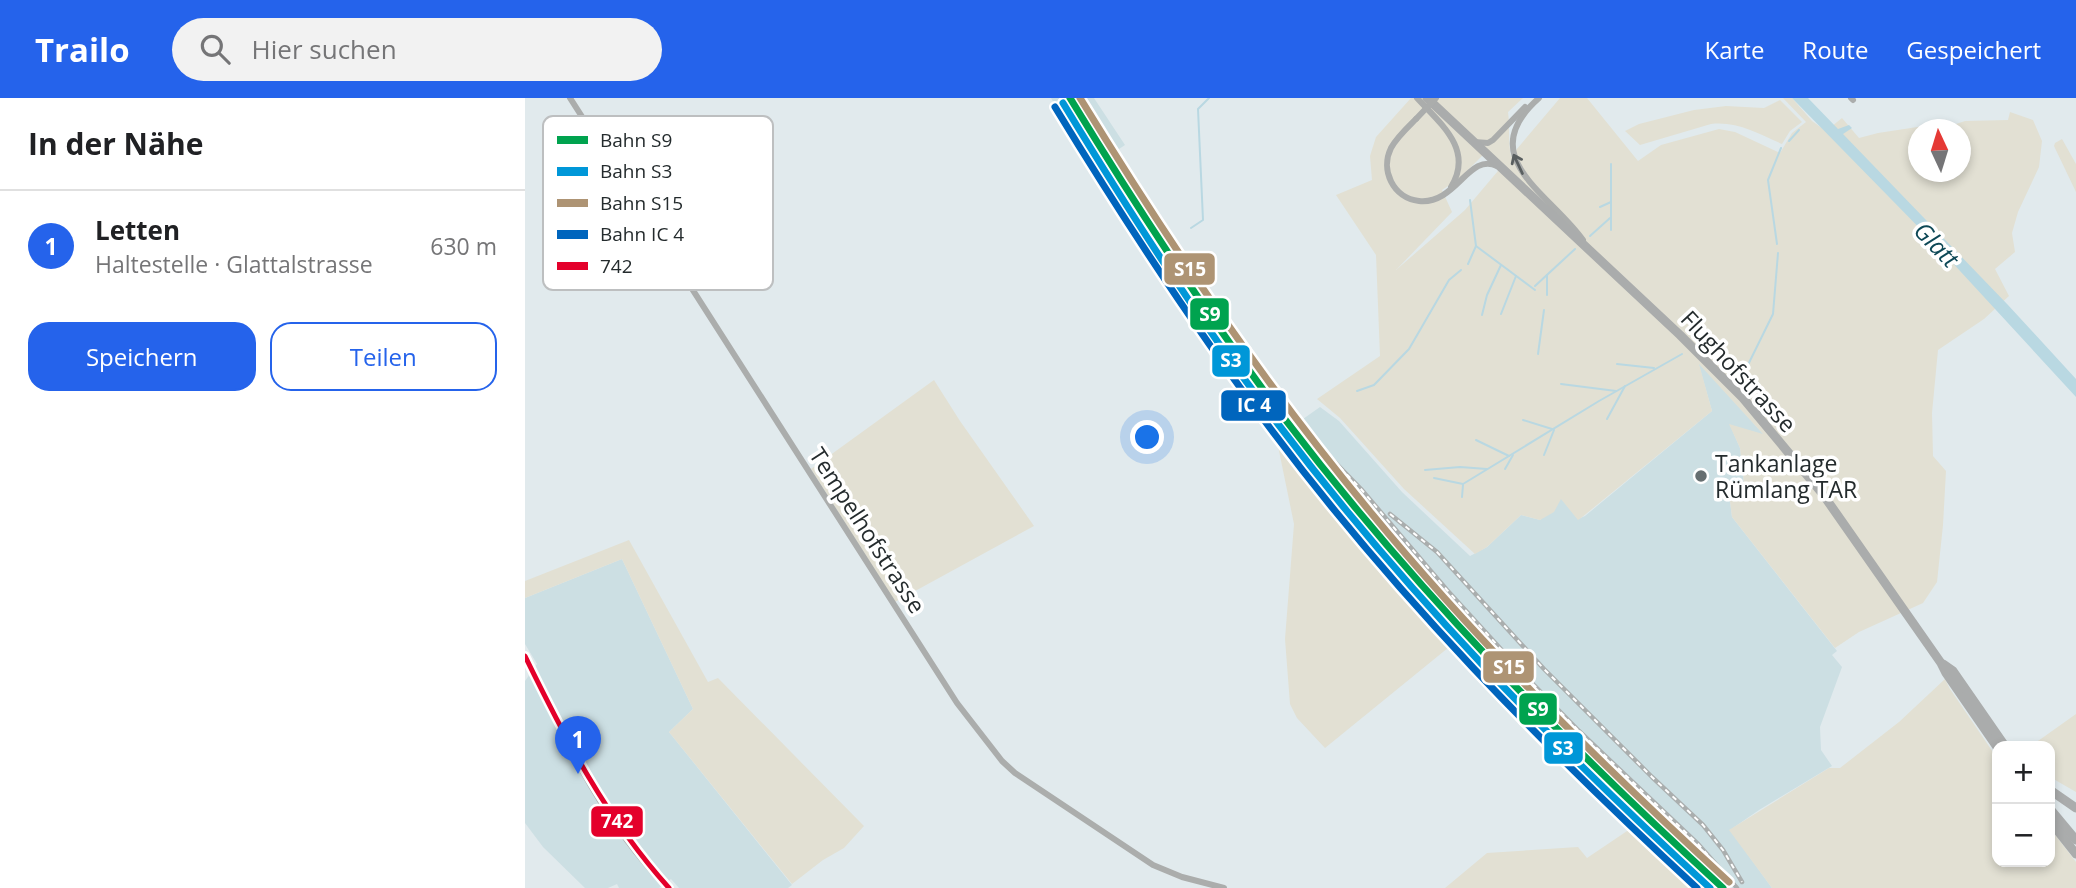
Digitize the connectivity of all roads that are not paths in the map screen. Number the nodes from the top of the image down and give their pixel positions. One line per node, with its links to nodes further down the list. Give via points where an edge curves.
1 (570, 98): 7 (street, Tempelhofstrasse)
2 (1417, 98): 10 (street, via 1449,132 1457,148 1458,171)
3 (1427, 98): 8 (main road, Flughofstrasse)
4 (1436, 98): 10 (street, bridge, via 1392,147 1387,164 1390,180 1399,192 1417,201 1433,200)
5 (1534, 98): 8 (street, via 1493,140)
6 (1539, 98): 11 (street, one-way to 6, via 1526,179 1514,157 1517,126)
7 (582, 116)
8 (1473, 142): 9 (main road, Flughofstrasse)
9 (1503, 169): 10 (street, via 1482,163); 11 (main road, Flughofstrasse)
10 (1447, 192)
11 (1593, 253): 14 (main road, Flughofstrasse, via 1756,413 1822,493)
12 (693, 290): 22 (street, Tempelhofstrasse, via 957,703 1002,761 1153,865)
13 (525, 656): 21 (street, via 531,675 607,810)
14 (2001, 741)
15 (2055, 793): 16 (main road)
16 (2076, 808)
17 (2055, 815): 19 (main road)
18 (2055, 827): 20 (main road)
19 (2076, 840)
20 (2076, 853)
21 (669, 888)
22 (1224, 888)

